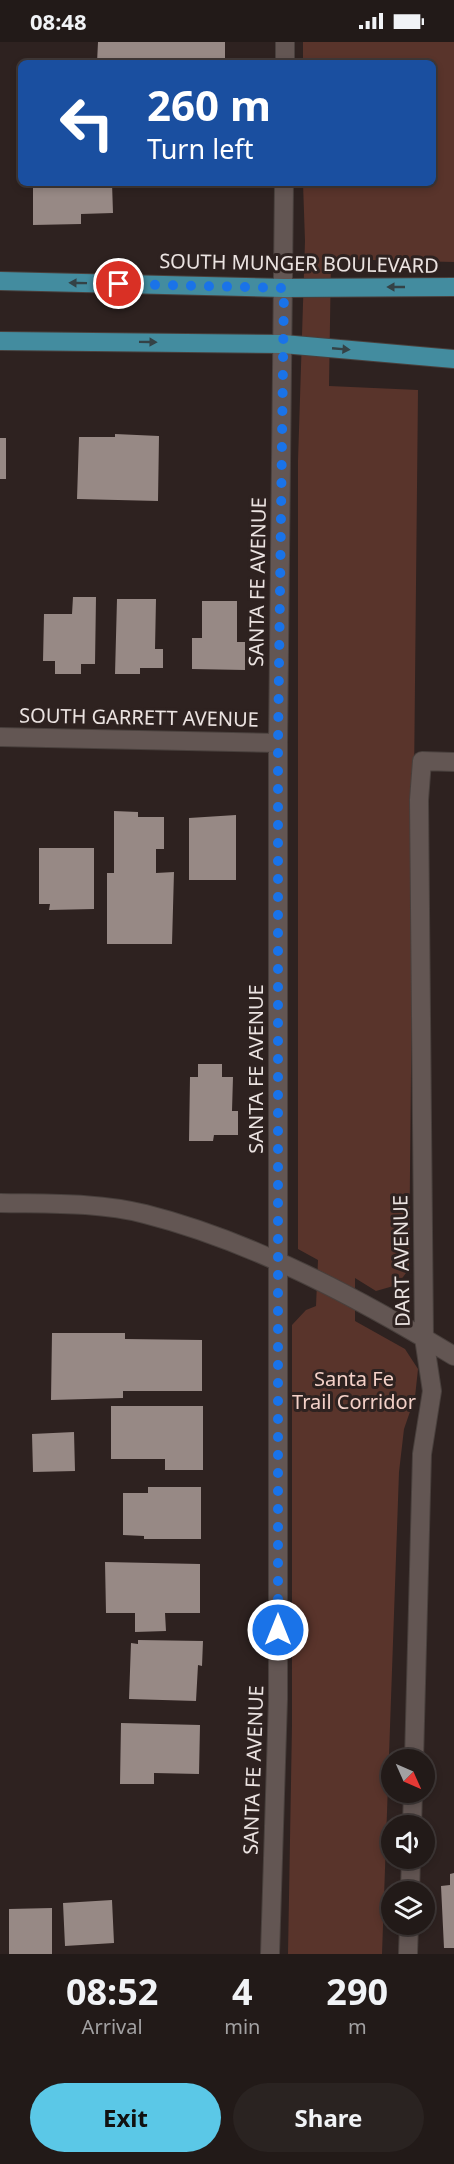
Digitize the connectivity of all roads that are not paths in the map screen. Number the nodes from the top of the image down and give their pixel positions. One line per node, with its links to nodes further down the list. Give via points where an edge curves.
1 (285, 42): 2 (street)
2 (285, 60)
3 (284, 186): 6 (street, SANTA FE AVENUE)
4 (0, 281): 6 (main road, SOUTH MUNGER BOULEVARD, one-way to 4)
5 (454, 287): 6 (main road, SOUTH MUNGER BOULEVARD, one-way to 6)
6 (284, 288): 8 (street, SANTA FE AVENUE)
7 (0, 341): 8 (main road, one-way to 8)
8 (283, 344): 9 (main road, one-way to 9); 11 (street, SANTA FE AVENUE)
9 (454, 359)
10 (0, 737): 11 (street, SOUTH GARRETT AVENUE)
11 (278, 743): 14 (street, SANTA FE AVENUE)
12 (454, 762): 15 (street, DART AVENUE, via 422,761 419,800)
13 (0, 1203): 14 (street, via 80,1204 144,1214 215,1235)
14 (278, 1262): 15 (street); 19 (street, SANTA FE AVENUE, via 278,1699)
15 (424, 1338): 16 (street); 17 (street, DART AVENUE, via 432,1391 422,1454)
16 (454, 1356)
17 (414, 1749)
18 (409, 1935): 20 (street)
19 (270, 1954)
20 (408, 1954)

